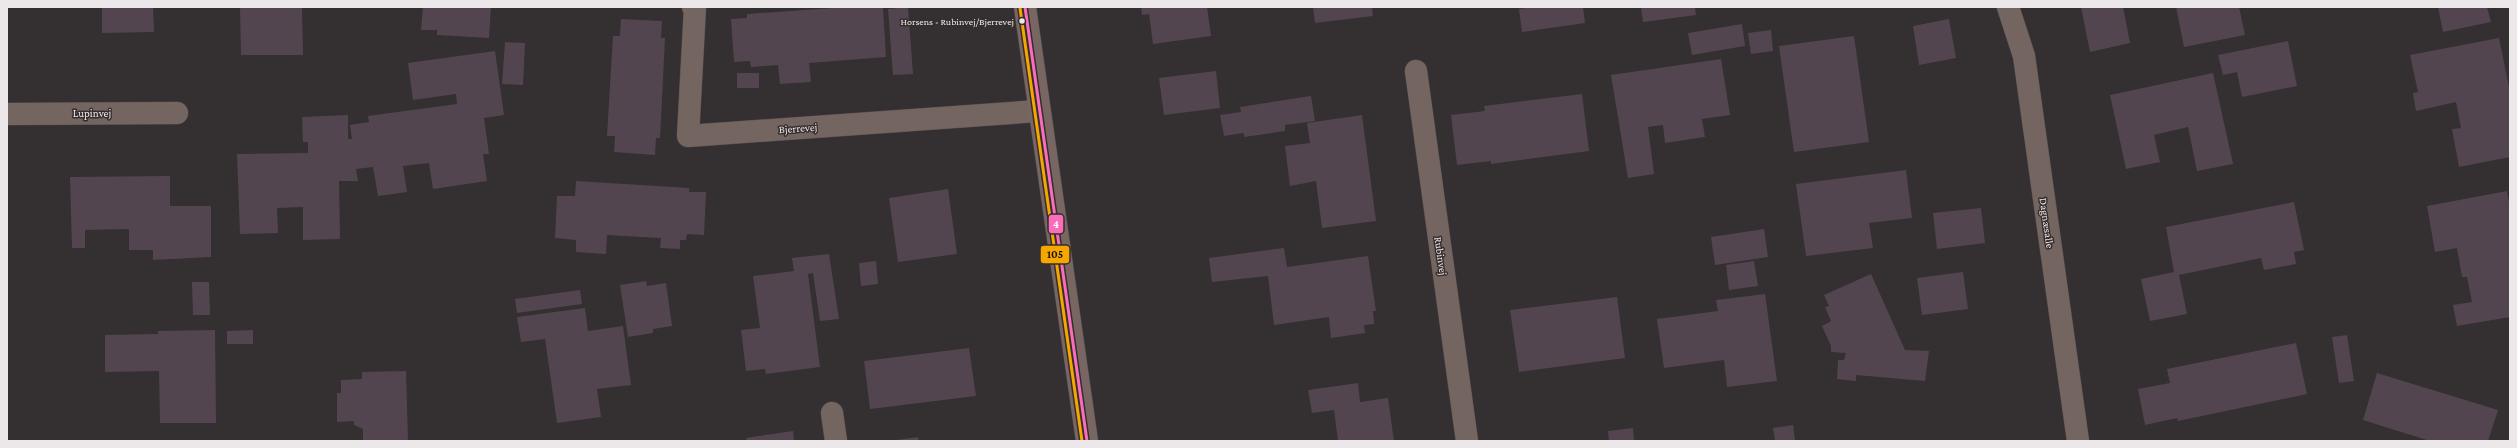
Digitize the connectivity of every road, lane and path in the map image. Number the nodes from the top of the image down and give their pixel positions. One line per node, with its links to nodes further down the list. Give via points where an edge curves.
1 (693, 7): 5 (street, Bjerrevej, via 688,136)
2 (1025, 7): 5 (street)
3 (2008, 7): 12 (street, Dagnæsalle, via 2024,56)
4 (1416, 71): 11 (street, Rubinvej)
5 (1038, 111): 10 (street)
6 (177, 113): 7 (street, Lupinvej)
7 (7, 114)
8 (832, 413): 9 (street)
9 (836, 441)
10 (1087, 441)
11 (1467, 441)
12 (2078, 441)

